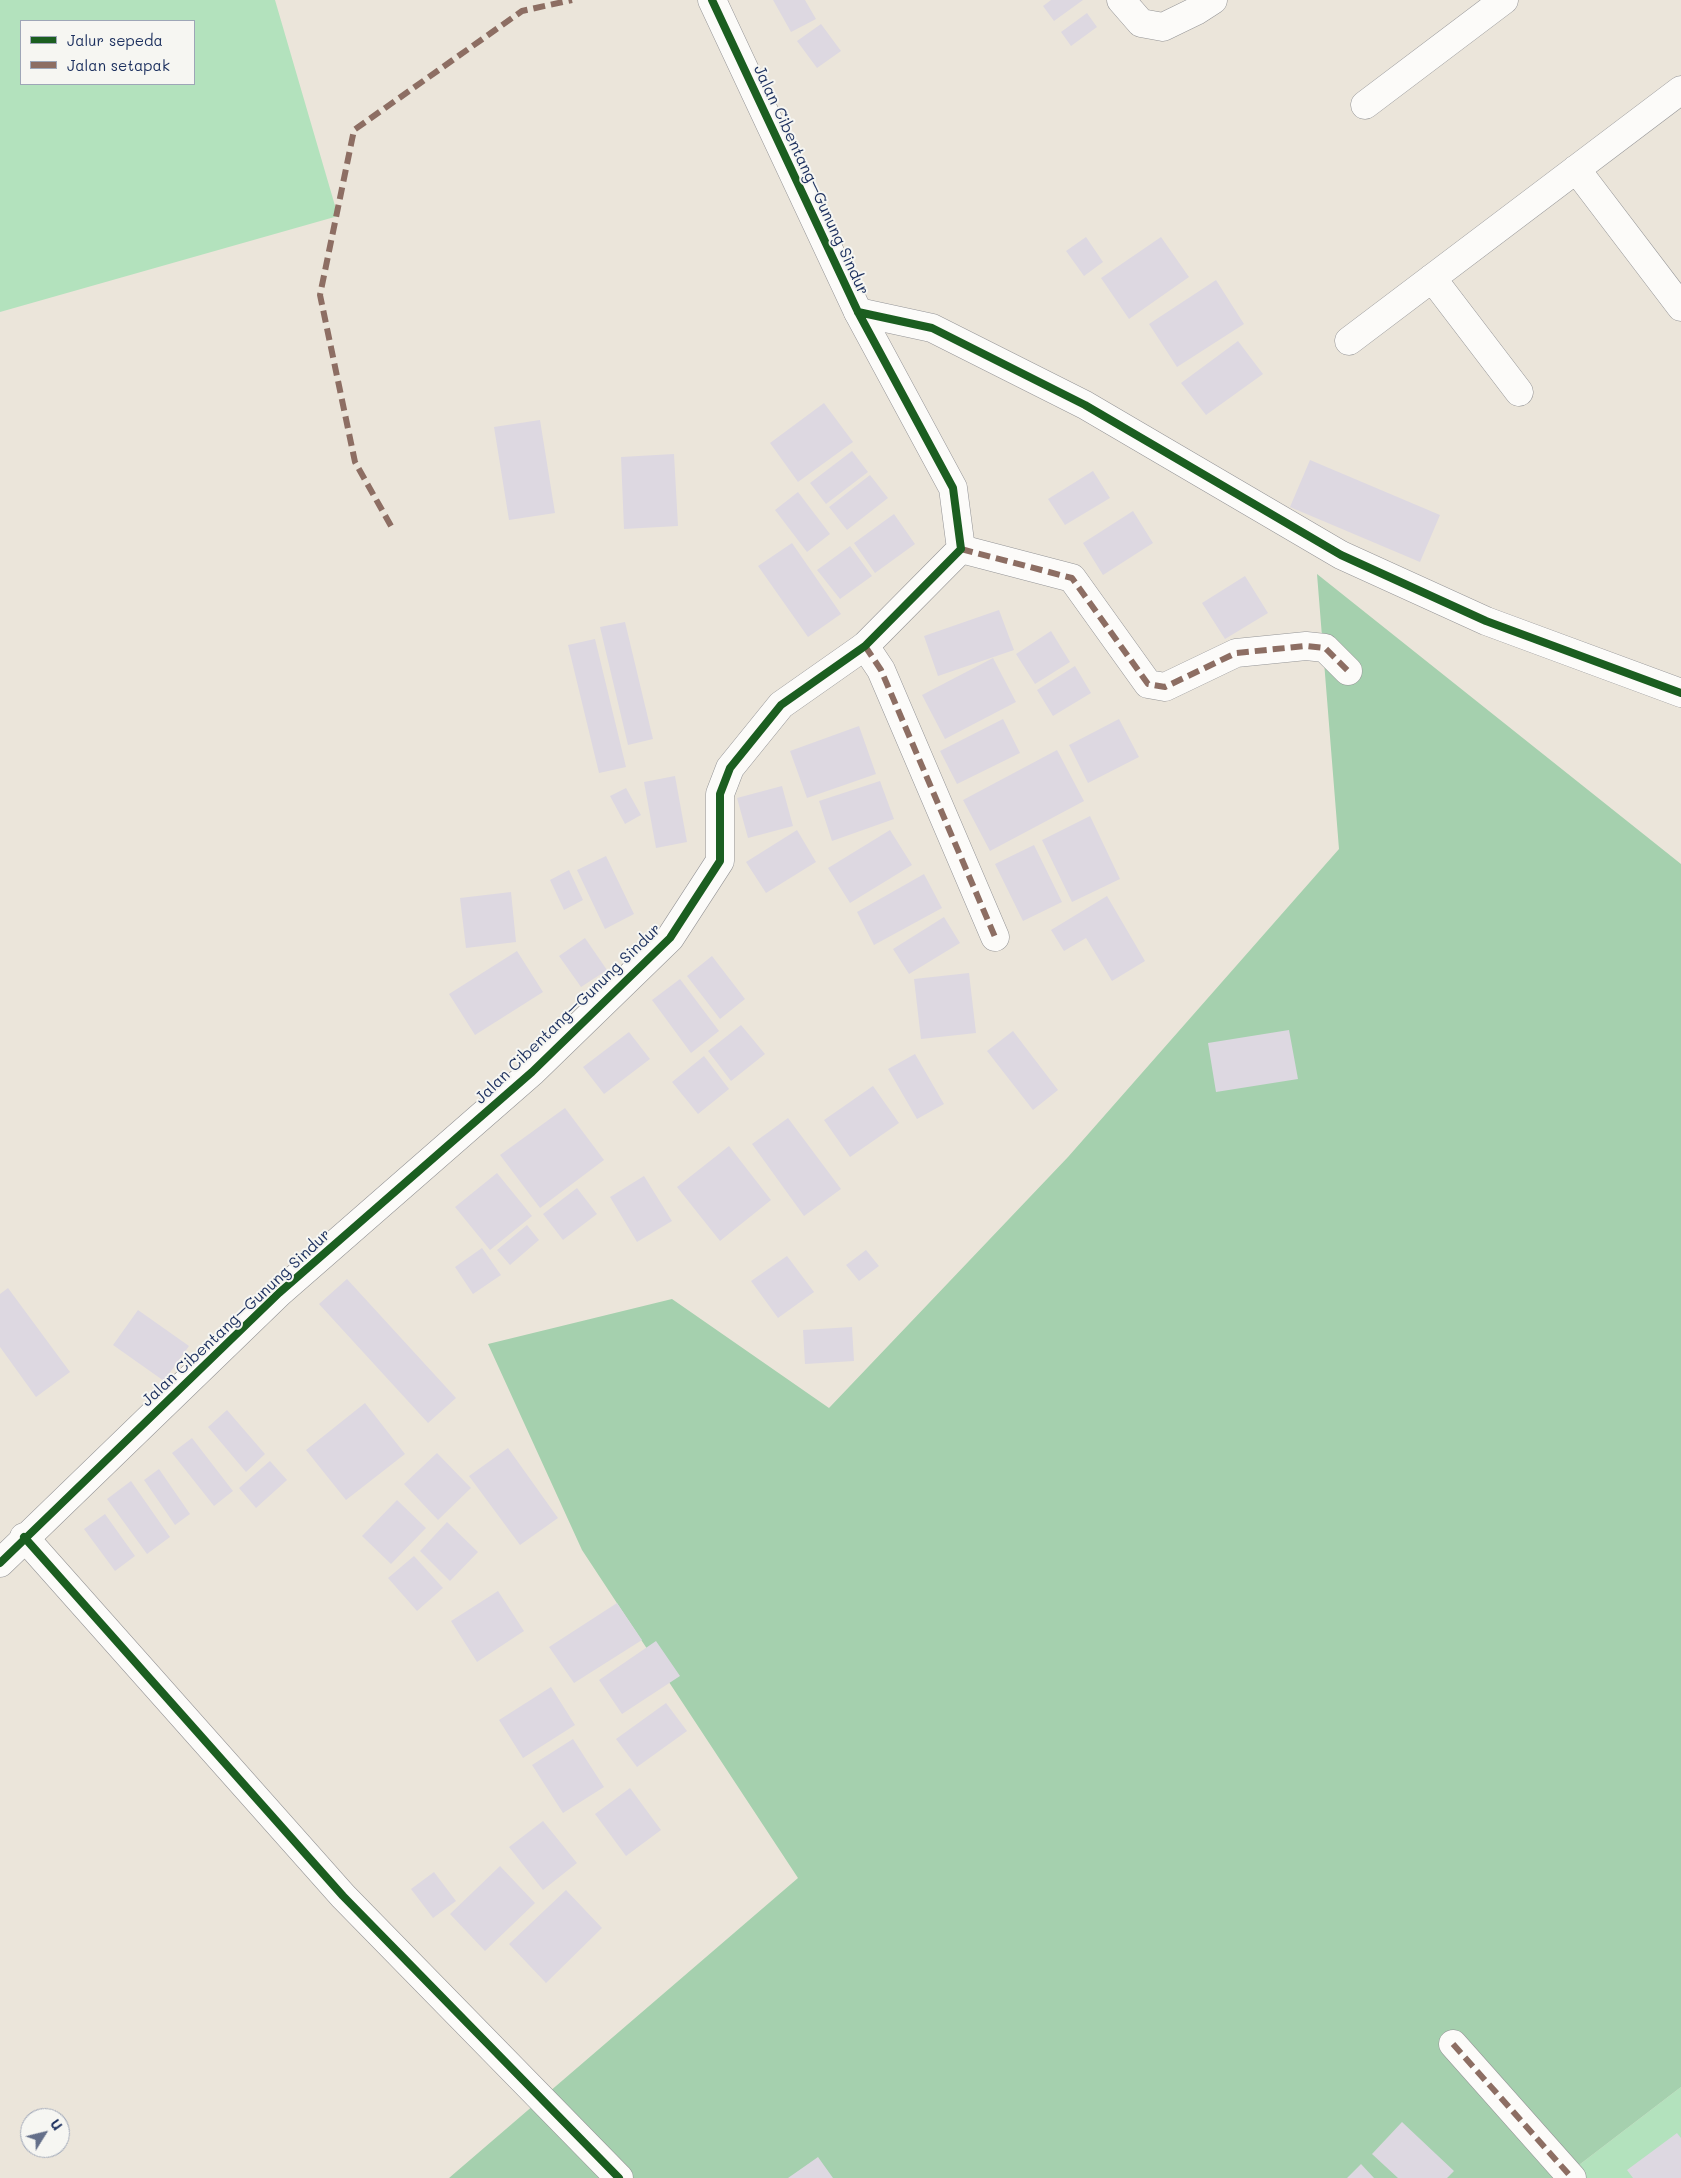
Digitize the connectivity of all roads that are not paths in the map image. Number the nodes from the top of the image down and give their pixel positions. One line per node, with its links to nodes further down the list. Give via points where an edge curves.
1 (712, 0): 10 (street, Jalan Cibentang–Gunung Sindur)
2 (1122, 0): 3 (street, via 1141,23 1163,27)
3 (1213, 0)
4 (1504, 0): 6 (street)
5 (1681, 90): 7 (street)
6 (1365, 105)
7 (1576, 169): 8 (street); 9 (street)
8 (1432, 278): 11 (street); 12 (street)
9 (1681, 307)
10 (858, 312): 13 (street, Jalan Cibentang–Gunung Sindur, via 953,488); 16 (street, via 932,328 958,340 1085,405 1341,555 1486,621)
11 (1349, 341)
12 (1519, 392)
13 (962, 549): 14 (street, Jalan Cibentang–Gunung Sindur); 15 (street, via 1072,578 1148,684 1165,687 1236,653 1306,646 1325,648)
14 (865, 646): 17 (street, via 881,670); 18 (street, Jalan Cibentang–Gunung Sindur, via 781,705 730,768 720,794 720,861 670,938 532,1072 279,1293)
15 (1348, 671)
16 (1681, 693)
17 (995, 937)
18 (8, 1549): 20 (street)
19 (1454, 2044): 21 (street)
20 (619, 2178)
21 (1572, 2178)

